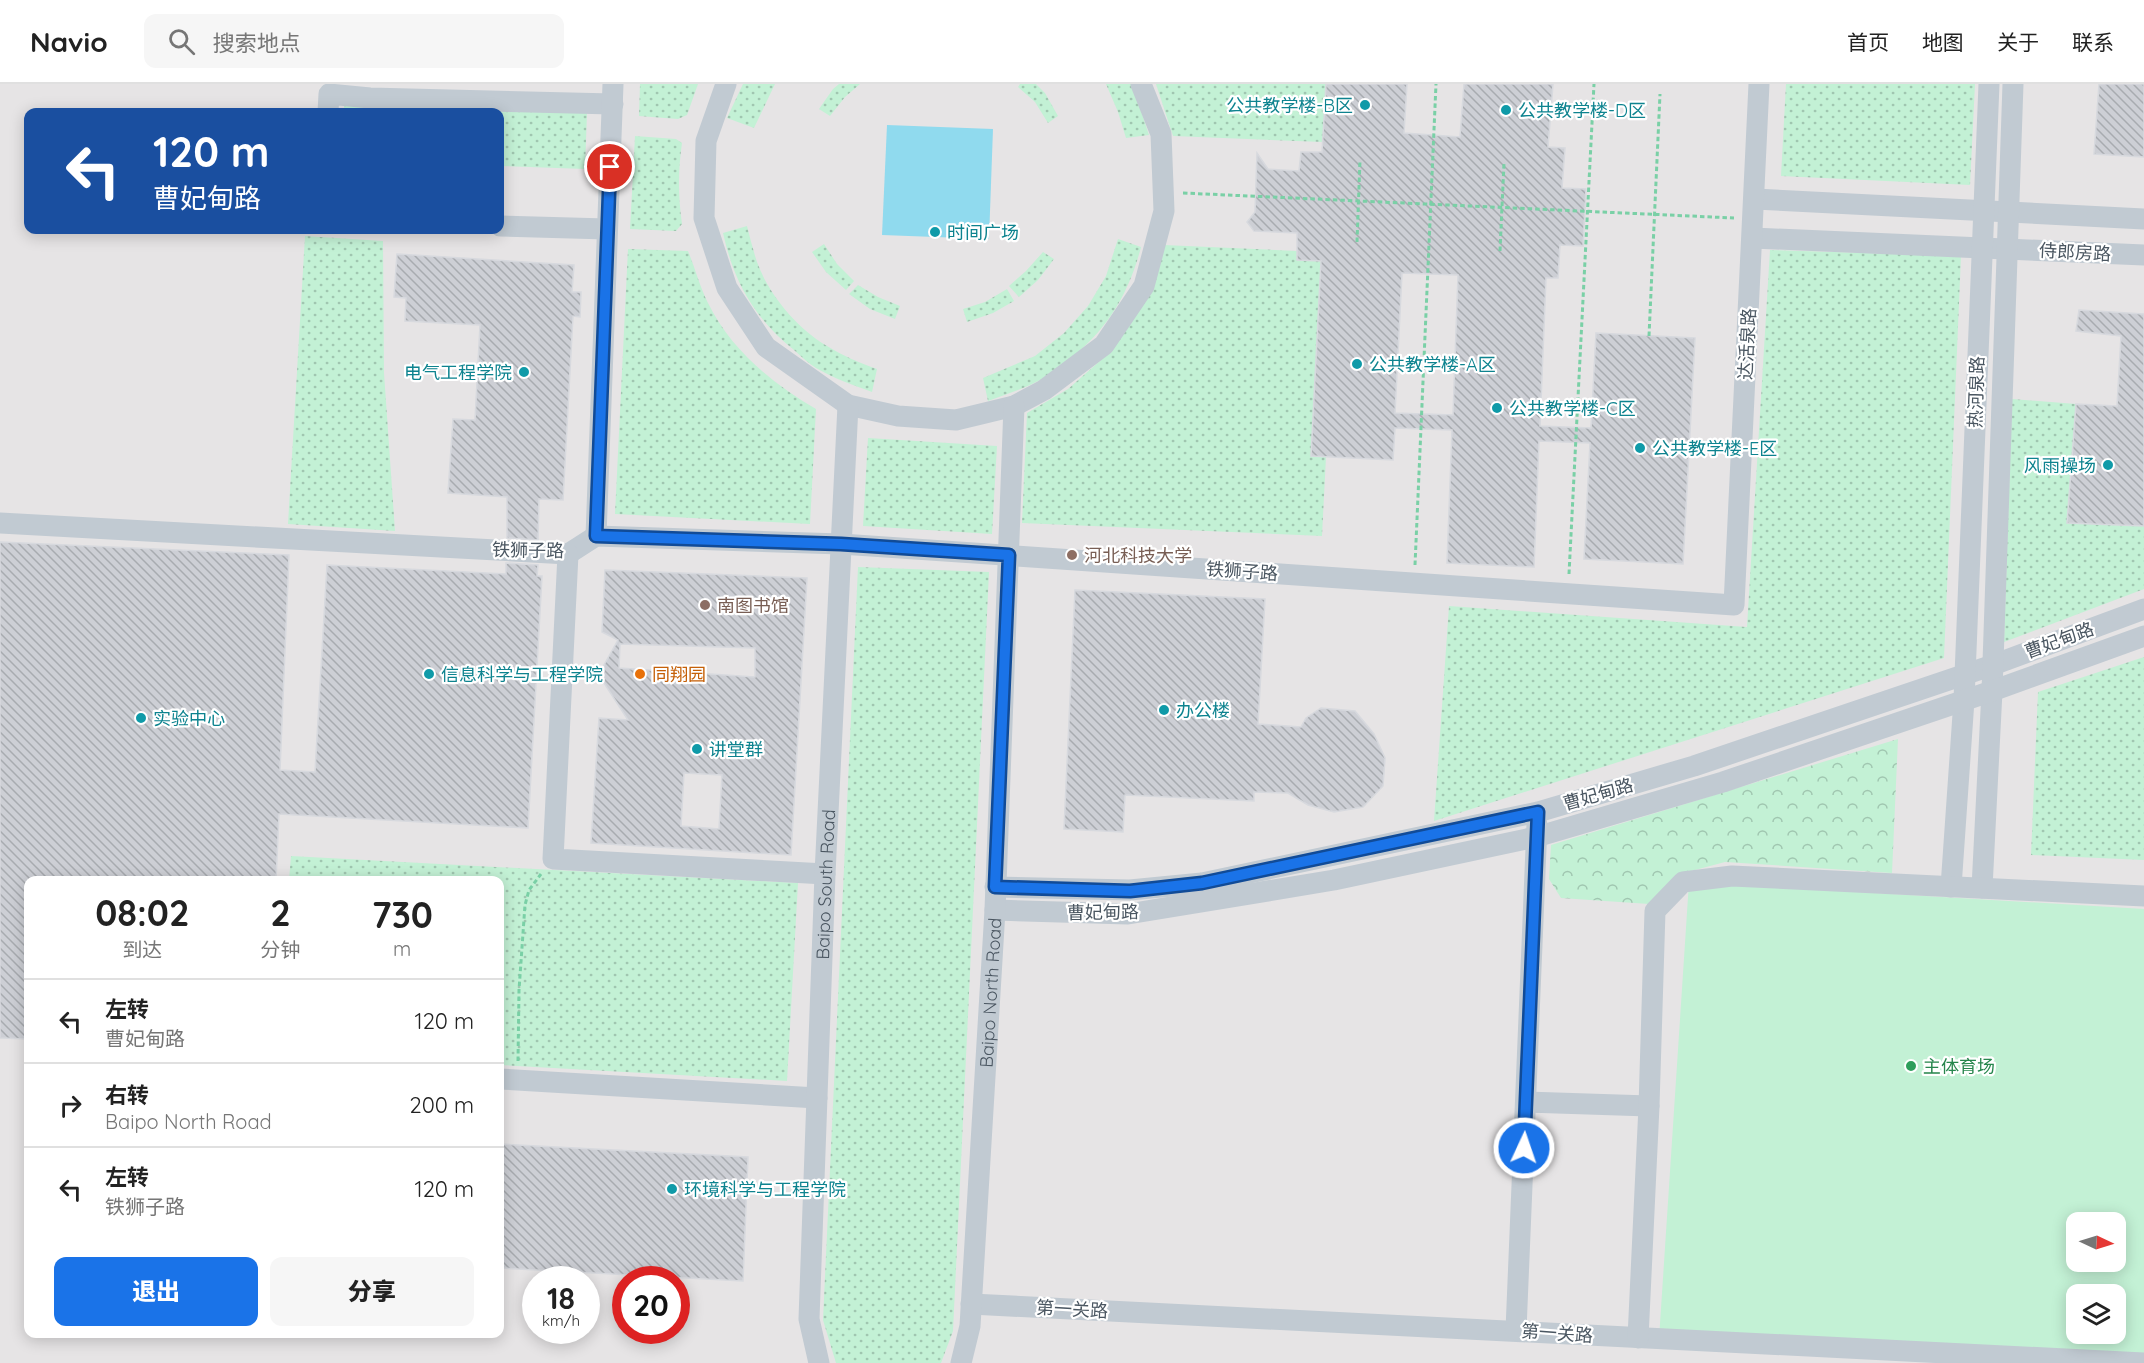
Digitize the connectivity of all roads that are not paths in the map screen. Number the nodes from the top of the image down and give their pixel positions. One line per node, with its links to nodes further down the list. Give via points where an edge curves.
1 (726, 84): 17 (lane, via 706,141 704,218 727,288 766,347)
2 (1141, 84): 18 (lane, via 1161,134 1164,211 1144,286 1104,345 1044,390)
3 (1759, 84): 10 (lane, 达活泉路)
4 (1989, 84): 8 (lane, 热河泉路)
5 (2013, 84): 9 (lane, 热河泉路)
6 (613, 94): 7 (lane, via 369,98 328,94); 13 (lane)
7 (328, 108)
8 (1983, 210): 9 (lane, 侍郎房路); 10 (lane, 侍郎房路); 14 (lane, 热河泉路)
9 (2008, 211): 11 (lane, 侍郎房路); 15 (lane, 热河泉路)
10 (1754, 218): 14 (lane, 侍郎房路); 24 (lane, 达活泉路)
11 (2144, 219)
12 (504, 226): 13 (lane)
13 (607, 229): 20 (lane)
14 (1981, 248): 15 (lane, 侍郎房路); 28 (lane, 热河泉路)
15 (2007, 249): 16 (lane, 侍郎房路); 27 (lane, 热河泉路)
16 (2144, 255)
17 (848, 405): 18 (lane, via 898,416 956,420); 21 (lane, Baipo South Road)
18 (1014, 406): 23 (lane, Baipo North Road)
19 (0, 523): 22 (lane, 铁狮子路)
20 (596, 536): 21 (lane, 铁狮子路); 22 (lane, 铁狮子路)
21 (841, 544): 23 (lane, 铁狮子路); 33 (lane, Baipo South Road)
22 (568, 554): 33 (lane, via 553,859)
23 (1009, 555): 24 (lane, 铁狮子路); 34 (lane, Baipo North Road)
24 (1734, 604)
25 (2144, 609): 27 (lane, 曹妃甸路)
26 (2144, 636): 29 (lane, 曹妃甸路)
27 (1993, 665): 28 (lane, 曹妃甸路); 29 (lane, 热河泉路)
28 (1965, 674): 30 (lane, 热河泉路); 31 (lane, 曹妃甸路, via 1694,766)
29 (1992, 691): 30 (lane, 曹妃甸路); 36 (lane, 热河泉路)
30 (1964, 700): 32 (lane, 曹妃甸路, via 1723,782); 35 (lane, 热河泉路)
31 (1538, 812): 32 (lane); 34 (lane, 曹妃甸路, via 1202,883 1130,891)
32 (1536, 837): 38 (lane, 曹妃甸路, via 1334,880 1128,914); 41 (lane)
33 (825, 874): 40 (lane, Baipo South Road)
34 (995, 887): 38 (lane, Baipo North Road)
35 (1951, 887): 36 (lane); 42 (lane, via 1732,876 1683,882 1655,911)
36 (1982, 888): 37 (lane)
37 (2144, 896)
38 (995, 910): 43 (lane, Baipo North Road)
39 (509, 1079): 40 (lane)
40 (817, 1098): 46 (lane, Baipo South Road, via 809,1320)
41 (1526, 1102): 42 (lane); 44 (lane)
42 (1649, 1106): 45 (lane)
43 (971, 1304): 44 (lane, 第一关路); 47 (lane, Baipo North Road)
44 (1516, 1330): 45 (lane, 第一关路)
45 (1638, 1338): 48 (lane, 第一关路)
46 (819, 1363)
47 (961, 1363)
48 (2144, 1363)

